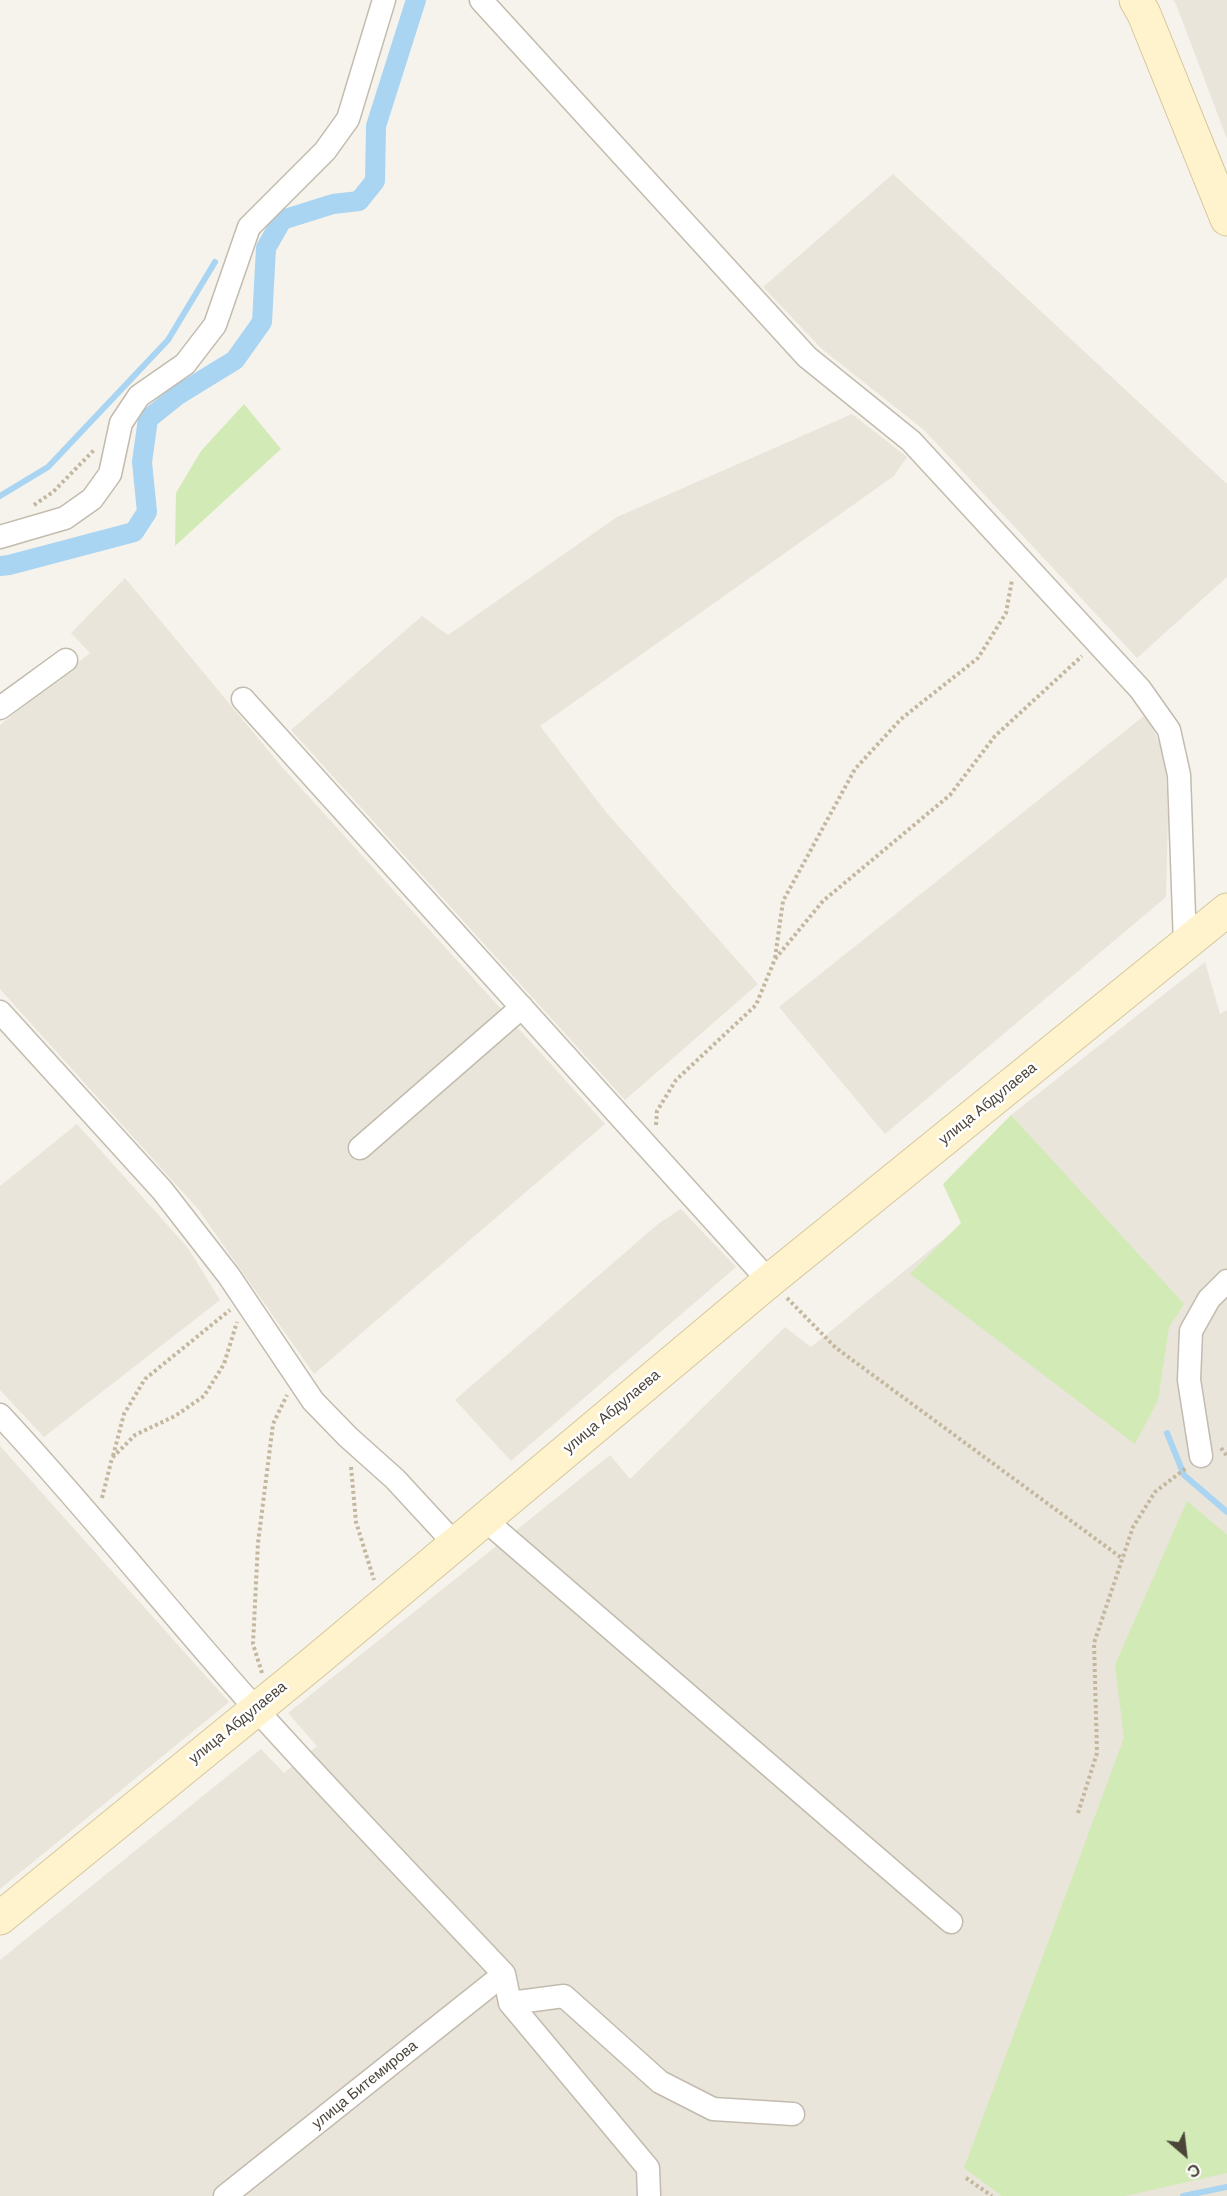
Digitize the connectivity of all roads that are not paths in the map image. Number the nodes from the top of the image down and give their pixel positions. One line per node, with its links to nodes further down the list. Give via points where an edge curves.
1 (384, 0): 5 (street, via 348,119 325,151 249,227 215,325 185,364 139,396 121,423 110,474 92,499 65,518)
2 (481, 0): 10 (street, via 807,357 911,441 1140,689 1169,730 1179,775)
3 (1136, 0): 4 (main road)
4 (1227, 219)
5 (0, 537)
6 (66, 660): 8 (street)
7 (243, 699): 11 (street)
8 (0, 708)
9 (1227, 910): 10 (main road, улица Абдулаева)
10 (1185, 944): 14 (main road, улица Абдулаева)
11 (522, 1007): 13 (street); 14 (street)
12 (0, 1012): 19 (street, via 162,1190 229,1276 313,1401)
13 (360, 1148)
14 (769, 1281): 18 (main road, улица Абдулаева)
15 (1227, 1281): 17 (street, via 1209,1299 1191,1331 1189,1380)
16 (0, 1415): 20 (street)
17 (1201, 1456)
18 (484, 1520): 19 (main road, улица Абдулаева); 22 (street)
19 (455, 1544): 20 (main road, улица Абдулаева)
20 (263, 1703): 21 (main road, улица Абдулаева); 23 (street)
21 (0, 1918)
22 (951, 1922)
23 (504, 1974): 24 (street); 26 (street, улица Битемирова)
24 (510, 2003): 25 (street, via 564,1996 660,2082 713,2109); 27 (street, via 648,2168)
25 (794, 2114)
26 (225, 2196)
27 (649, 2196)

